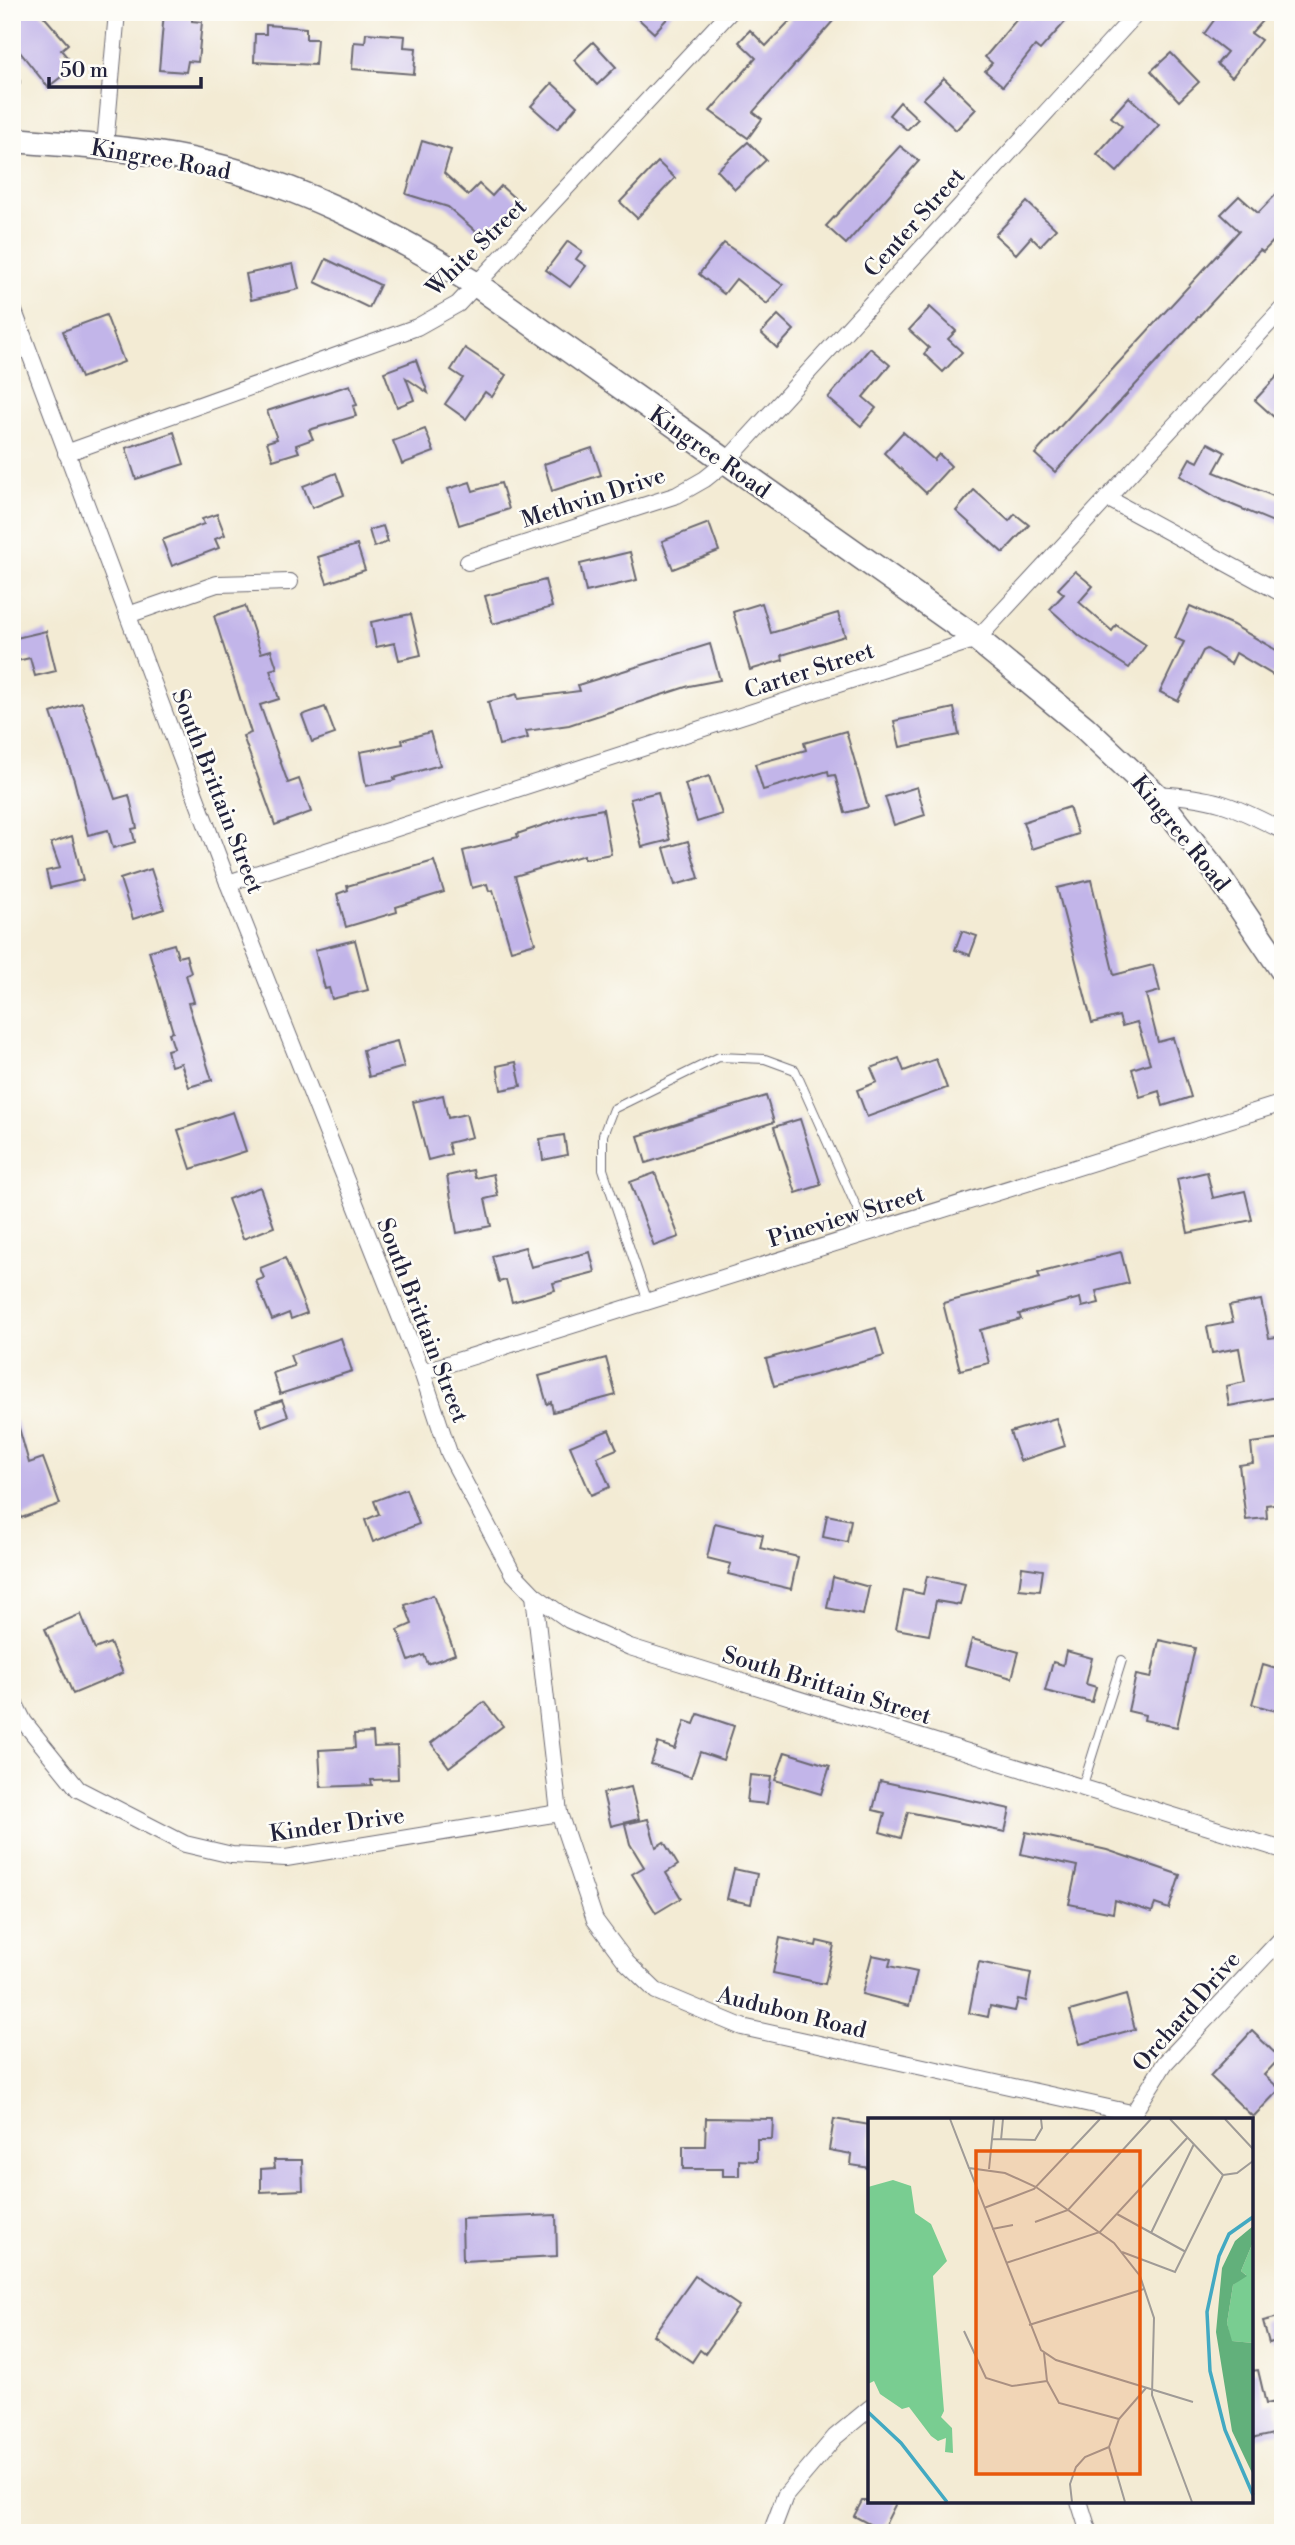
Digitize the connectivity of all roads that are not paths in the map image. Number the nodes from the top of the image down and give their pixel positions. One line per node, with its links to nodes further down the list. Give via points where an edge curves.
1 (117, 12): 5 (street)
2 (730, 12): 6 (street, White Street)
3 (1138, 12): 10 (street, Center Street)
4 (12, 140): 5 (main road, Kingree Road)
5 (104, 146): 6 (main road, Kingree Road, via 193,160 310,198 361,219)
6 (477, 285): 9 (street, White Street, via 458,304 417,327); 10 (main road, Kingree Road)
7 (12, 306): 9 (street, South Brittain Street)
8 (1283, 308): 11 (street, Carter Street)
9 (66, 453): 15 (street, South Brittain Street)
10 (725, 463): 12 (street, Methvin Drive, via 677,495); 16 (main road, Kingree Road)
11 (1107, 498): 14 (street); 16 (street, Carter Street)
12 (468, 562)
13 (290, 582): 15 (street, via 217,584)
14 (1283, 594)
15 (128, 615): 19 (street, South Brittain Street)
16 (977, 639): 17 (main road, Kingree Road, via 1085,728); 19 (street, Carter Street)
17 (1155, 794): 18 (street, via 1199,796 1232,804); 20 (main road, Kingree Road, via 1214,869)
18 (1283, 831)
19 (228, 883): 24 (street, South Brittain Street)
20 (1283, 971)
21 (1283, 1102): 22 (street, Pineview Street)
22 (868, 1233): 23 (street, Pineview Street); 23 (lane, via 794,1070 765,1059 719,1057 613,1109 603,1135 603,1169)
23 (648, 1302): 24 (street, Pineview Street)
24 (422, 1372): 25 (street, South Brittain Street, via 449,1453 512,1572)
25 (534, 1595): 28 (street, South Brittain Street, via 569,1620 630,1647); 29 (street, Audubon Road)
26 (1122, 1660): 28 (lane)
27 (12, 1698): 29 (street, Kinder Drive, via 24,1722 78,1789 184,1844 232,1855 286,1858)
28 (1082, 1788): 30 (street, South Brittain Street)
29 (559, 1812): 32 (street, Audubon Road, via 595,1920 627,1964 656,1991 742,2027)
30 (1283, 1850)
31 (1283, 1937): 32 (street, Orchard Drive, via 1165,2063)
32 (1130, 2116)
33 (868, 2410): 35 (street, via 835,2437 785,2496)
34 (1080, 2503): 36 (street)
35 (771, 2533)
36 (1089, 2533)

